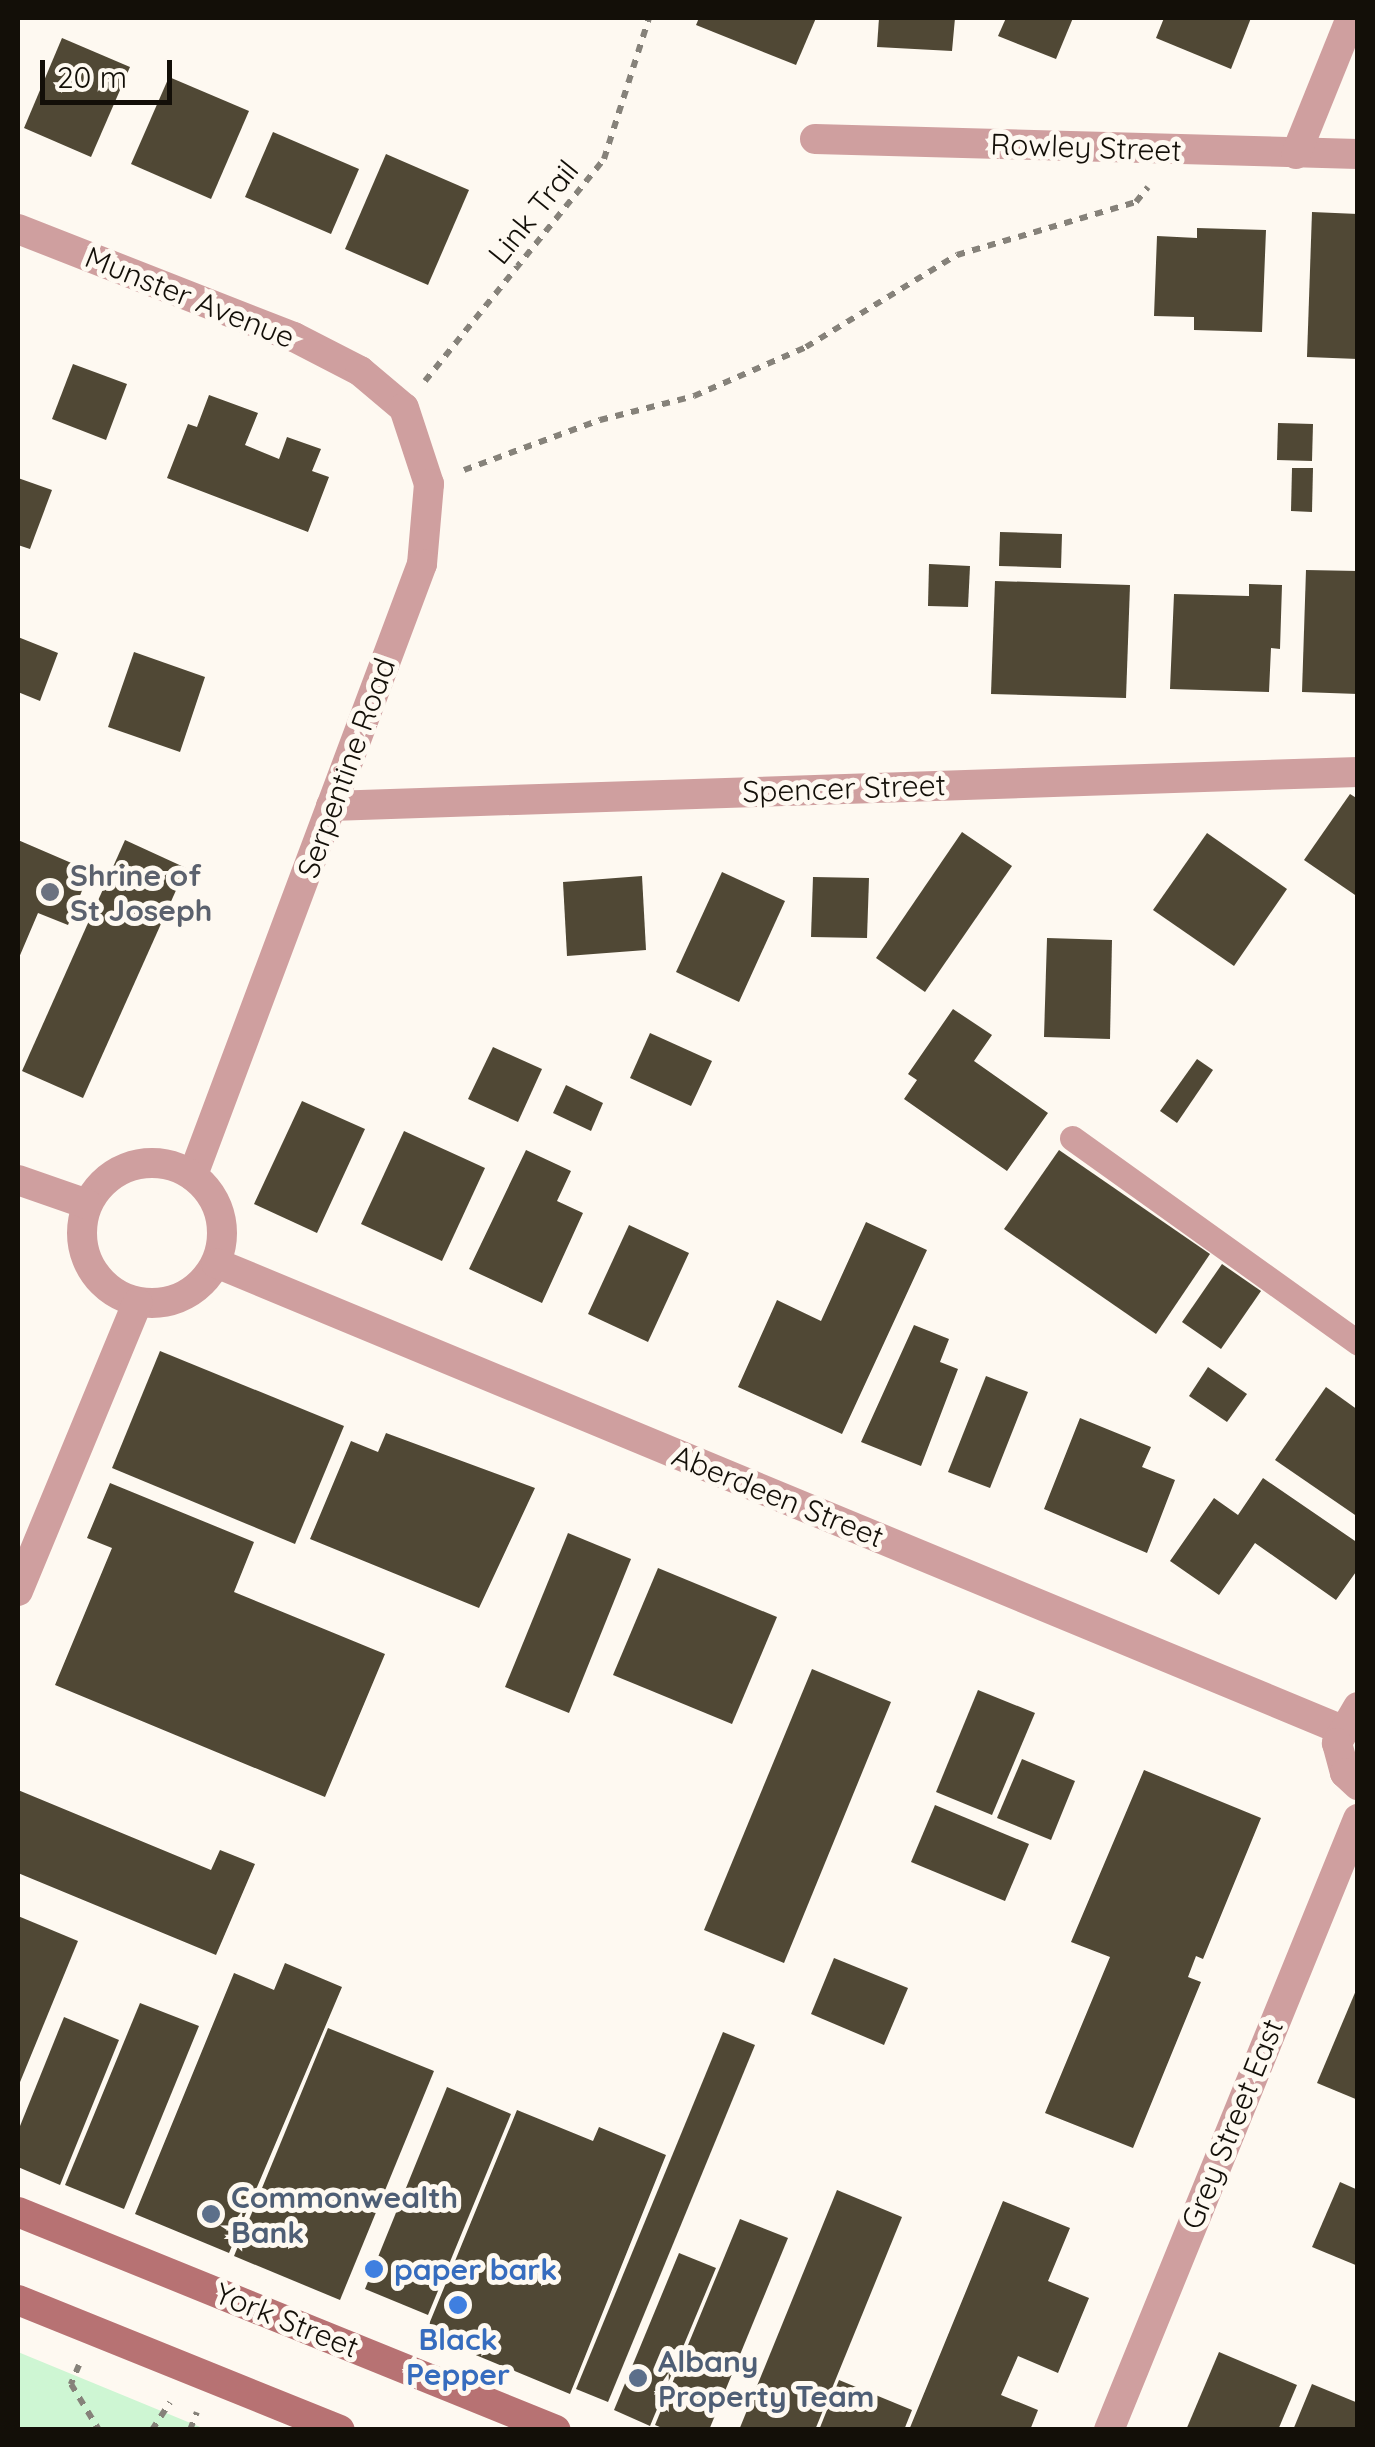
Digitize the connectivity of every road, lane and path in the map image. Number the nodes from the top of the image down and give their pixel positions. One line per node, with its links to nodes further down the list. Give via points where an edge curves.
1 (649, 18): 8 (path, Link Trail, via 604,159)
2 (1351, 18): 5 (street)
3 (815, 139): 4 (street, Rowley Street)
4 (1176, 150): 5 (street, Rowley Street); 9 (path, via 1136,202 957,255 806,347 741,376)
5 (1296, 154): 6 (street, Rowley Street)
6 (1358, 154)
7 (18, 229): 8 (street, Munster Avenue, via 294,336 360,371)
8 (404, 408): 9 (street, Serpentine Road)
9 (429, 484): 11 (street, Serpentine Road, via 422,564)
10 (1358, 772): 11 (street, Spencer Street)
11 (332, 806): 13 (street, Serpentine Road)
12 (1072, 1138): 18 (lane)
13 (193, 1175): 15 (street, via 146,1162 102,1182); 16 (street, via 220,1214)
14 (18, 1180): 15 (street)
15 (87, 1204): 17 (street, via 81,1228 94,1274)
16 (216, 1263): 17 (street, via 185,1296); 20 (street, Aberdeen Street)
17 (137, 1303): 19 (street)
18 (1358, 1343)
19 (18, 1591)
20 (1349, 1718): 21 (street, via 1338,1759)
21 (1358, 1785)
22 (1358, 1819): 34 (street, Grey Street East)
23 (18, 2212): 33 (main road, York Street)
24 (18, 2300): 32 (main road)
25 (80, 2364): 28 (path, via 71,2384)
26 (170, 2402): 30 (path)
27 (197, 2412): 31 (path)
28 (102, 2430): 29 (path)
29 (130, 2430)
30 (152, 2430)
31 (190, 2430)
32 (340, 2430)
33 (556, 2430)
34 (1108, 2430)

